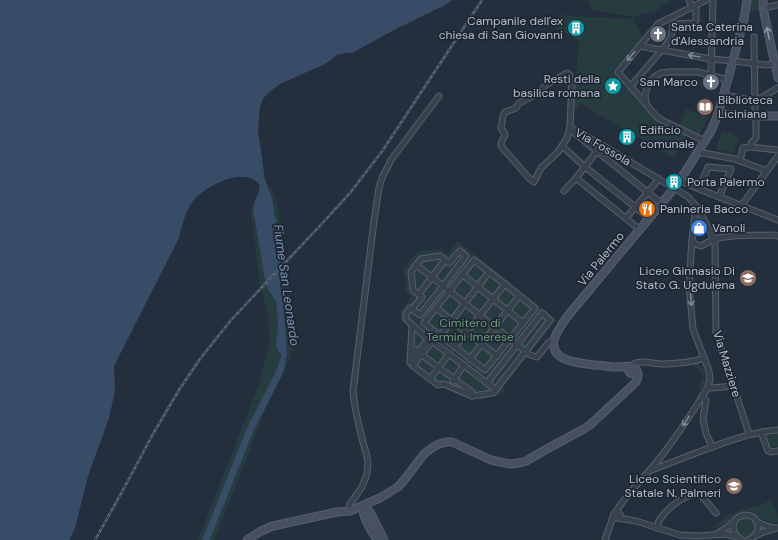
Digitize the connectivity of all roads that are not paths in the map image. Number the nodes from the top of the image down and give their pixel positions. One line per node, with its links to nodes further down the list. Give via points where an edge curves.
1 (689, 0): 7 (street)
2 (706, 0): 7 (street)
3 (713, 0): 12 (street)
4 (747, 0): 13 (street, Via Palermo)
5 (763, 0): 8 (street)
6 (778, 5): 8 (street)
7 (693, 6): 10 (street, via 658,24); 11 (street, via 696,10 696,22 673,25 671,37)
8 (764, 8): 15 (street, one-way to 8)
9 (754, 37): 14 (street)
10 (639, 46): 11 (street); 19 (street, one-way to 19, via 619,71)
11 (662, 51): 12 (street, one-way to 11); 19 (street)
12 (711, 59): 13 (street); 16 (street)
13 (733, 61): 14 (street); 18 (street, Via Palermo)
14 (754, 64): 15 (street); 23 (street)
15 (775, 64): 17 (street)
16 (710, 75): 18 (street); 24 (street, via 698,72 666,72 657,75 646,89)
17 (778, 78)
18 (728, 80): 21 (street, Via Palermo)
19 (631, 86): 24 (street)
20 (778, 88): 23 (street)
21 (724, 95): 23 (street); 26 (street, Via Palermo)
22 (439, 96): 120 (street, via 391,160 379,188 352,391 368,469 362,487 350,504)
23 (755, 101): 25 (street)
24 (648, 105): 29 (street, via 657,117)
25 (756, 112): 26 (street); 27 (street); 32 (street, via 756,138)
26 (718, 114): 29 (street, Via Palermo)
27 (778, 116)
28 (569, 128): 30 (street, Via Fossola); 31 (street); 31 (street, Via Fossola, via 572,80 569,74 546,85 538,93 504,114 501,128 505,134 501,146 534,182 542,168); 34 (street)
29 (704, 141): 35 (street, Via Palermo)
30 (602, 145): 34 (street); 41 (street, Via Fossola)
31 (562, 146): 38 (street)
32 (750, 147): 33 (street); 37 (street, via 743,148)
33 (778, 150)
34 (597, 152): 38 (street); 46 (street)
35 (698, 152): 37 (street); 42 (street, Via Palermo)
36 (778, 156): 39 (street)
37 (740, 161): 39 (street)
38 (585, 167): 40 (street); 51 (street)
39 (767, 171): 50 (street)
40 (576, 178): 45 (street); 54 (street)
41 (659, 179): 43 (street, Via Fossola); 46 (street)
42 (681, 182): 43 (street, Via Palermo); 44 (street)
43 (676, 190): 48 (street, Via Palermo); 49 (street, Via Mazziere, via 690,198)
44 (699, 190): 47 (street); 47 (street, via 708,167 731,169)
45 (564, 191)
46 (648, 193): 48 (street); 51 (street)
47 (719, 197): 50 (street)
48 (661, 203): 55 (street, Via Palermo)
49 (696, 206): 52 (street); 53 (street, Via Mazziere)
50 (741, 206): 56 (street)
51 (636, 207): 54 (street); 55 (street)
52 (694, 217): 53 (street, via 700,214); 60 (street)
53 (702, 217): 59 (street, Via Mazziere)
54 (626, 218): 57 (street)
55 (649, 218): 57 (street, Via Palermo)
56 (778, 220)
57 (639, 229): 86 (street, Via Palermo, via 566,318)
58 (778, 236): 59 (street, via 733,236)
59 (714, 239): 60 (street, via 701,246); 105 (street, Via Mazziere, via 716,332)
60 (692, 240): 95 (street, one-way to 95, via 689,285 693,326)
61 (445, 260): 62 (street, via 440,256 422,259); 65 (street); 67 (street, via 449,264 460,251 466,256)
62 (416, 265): 65 (street); 70 (street, via 411,272 414,290)
63 (490, 272): 64 (street, via 474,260); 66 (street); 68 (street)
64 (463, 275): 68 (street); 69 (street)
65 (432, 277): 67 (street); 70 (street)
66 (505, 284): 71 (street); 72 (street)
67 (443, 286): 69 (street); 75 (street, via 420,315)
68 (478, 287): 72 (street); 73 (street)
69 (449, 291): 73 (street); 74 (street)
70 (419, 294): 75 (street, via 422,297)
71 (520, 296): 76 (street); 79 (street, via 535,308)
72 (493, 298): 76 (street); 77 (street)
73 (465, 304): 77 (street); 78 (street)
74 (436, 308): 78 (street); 83 (street, via 424,323)
75 (412, 309): 80 (street, via 410,308 406,314 406,319)
76 (508, 310): 79 (street); 81 (street)
77 (480, 315): 81 (street); 82 (street)
78 (452, 320): 82 (street); 83 (street)
79 (523, 323): 84 (street)
80 (412, 324): 88 (street); 91 (street, via 428,338)
81 (495, 327): 84 (street); 85 (street)
82 (467, 332): 85 (street); 89 (street)
83 (440, 336): 89 (street)
84 (510, 339): 87 (street); 93 (street)
85 (482, 344): 93 (street); 94 (street)
86 (554, 344): 90 (street, via 549,342 537,357); 98 (street, via 558,355 569,361)
87 (517, 345): 90 (street); 90 (street, via 542,314 550,320); 99 (street)
88 (411, 347): 91 (street); 91 (street, via 410,362)
89 (455, 347): 94 (street)
90 (526, 352): 102 (street)
91 (420, 354): 92 (street, via 432,341); 97 (street); 100 (street, via 413,366)
92 (449, 354): 96 (street); 97 (street)
93 (497, 356): 94 (street, via 485,370)
94 (470, 358)
95 (704, 358): 98 (street, via 662,364 650,362); 106 (street, via 709,371)
96 (464, 365): 101 (street); 103 (street)
97 (439, 368): 100 (street); 101 (street)
98 (632, 370): 118 (street, via 633,381 627,391 586,428 526,461 510,464 491,460 452,442 446,442 424,454 406,479)
99 (492, 375): 102 (street); 103 (street)
100 (430, 379): 104 (street, via 438,385)
101 (454, 379): 104 (street); 108 (street, via 472,392)
102 (502, 382): 107 (street)
103 (487, 383): 107 (street)
104 (449, 386): 108 (street)
105 (733, 386): 106 (street); 112 (street, Via Mazziere)
106 (708, 387): 109 (street)
107 (496, 390): 108 (street, via 493,393)
108 (472, 396)
109 (702, 396): 113 (street, via 706,400 703,418); 115 (street, one-way to 115)
110 (778, 430): 111 (street)
111 (761, 432): 112 (street); 114 (street, via 768,451)
112 (749, 434): 113 (street)
113 (712, 447): 116 (street)
114 (778, 450)
115 (660, 459): 116 (street, via 659,463); 117 (street)
116 (664, 465): 117 (street)
117 (648, 472): 122 (street, via 625,500)
118 (380, 498): 119 (street); 123 (street)
119 (363, 506): 120 (street); 123 (street); 124 (street)
120 (350, 510): 124 (street); 132 (street, via 273,526)
121 (716, 512): 127 (street, via 701,495 695,494 674,504 659,521)
122 (618, 515): 127 (street); 135 (street)
123 (372, 517): 134 (street)
124 (365, 519): 133 (street)
125 (735, 521): 126 (street, via 741,516 748,515); 129 (street); 131 (street, via 734,531)
126 (757, 522): 128 (street); 130 (street)
127 (657, 528): 129 (street, via 680,535)
128 (777, 528): 130 (street)
129 (716, 534): 131 (street)
130 (755, 536): 137 (street)
131 (737, 537): 136 (street)
132 (247, 540)
133 (377, 540)
134 (384, 540)
135 (605, 540)
136 (743, 540)
137 (748, 540)

